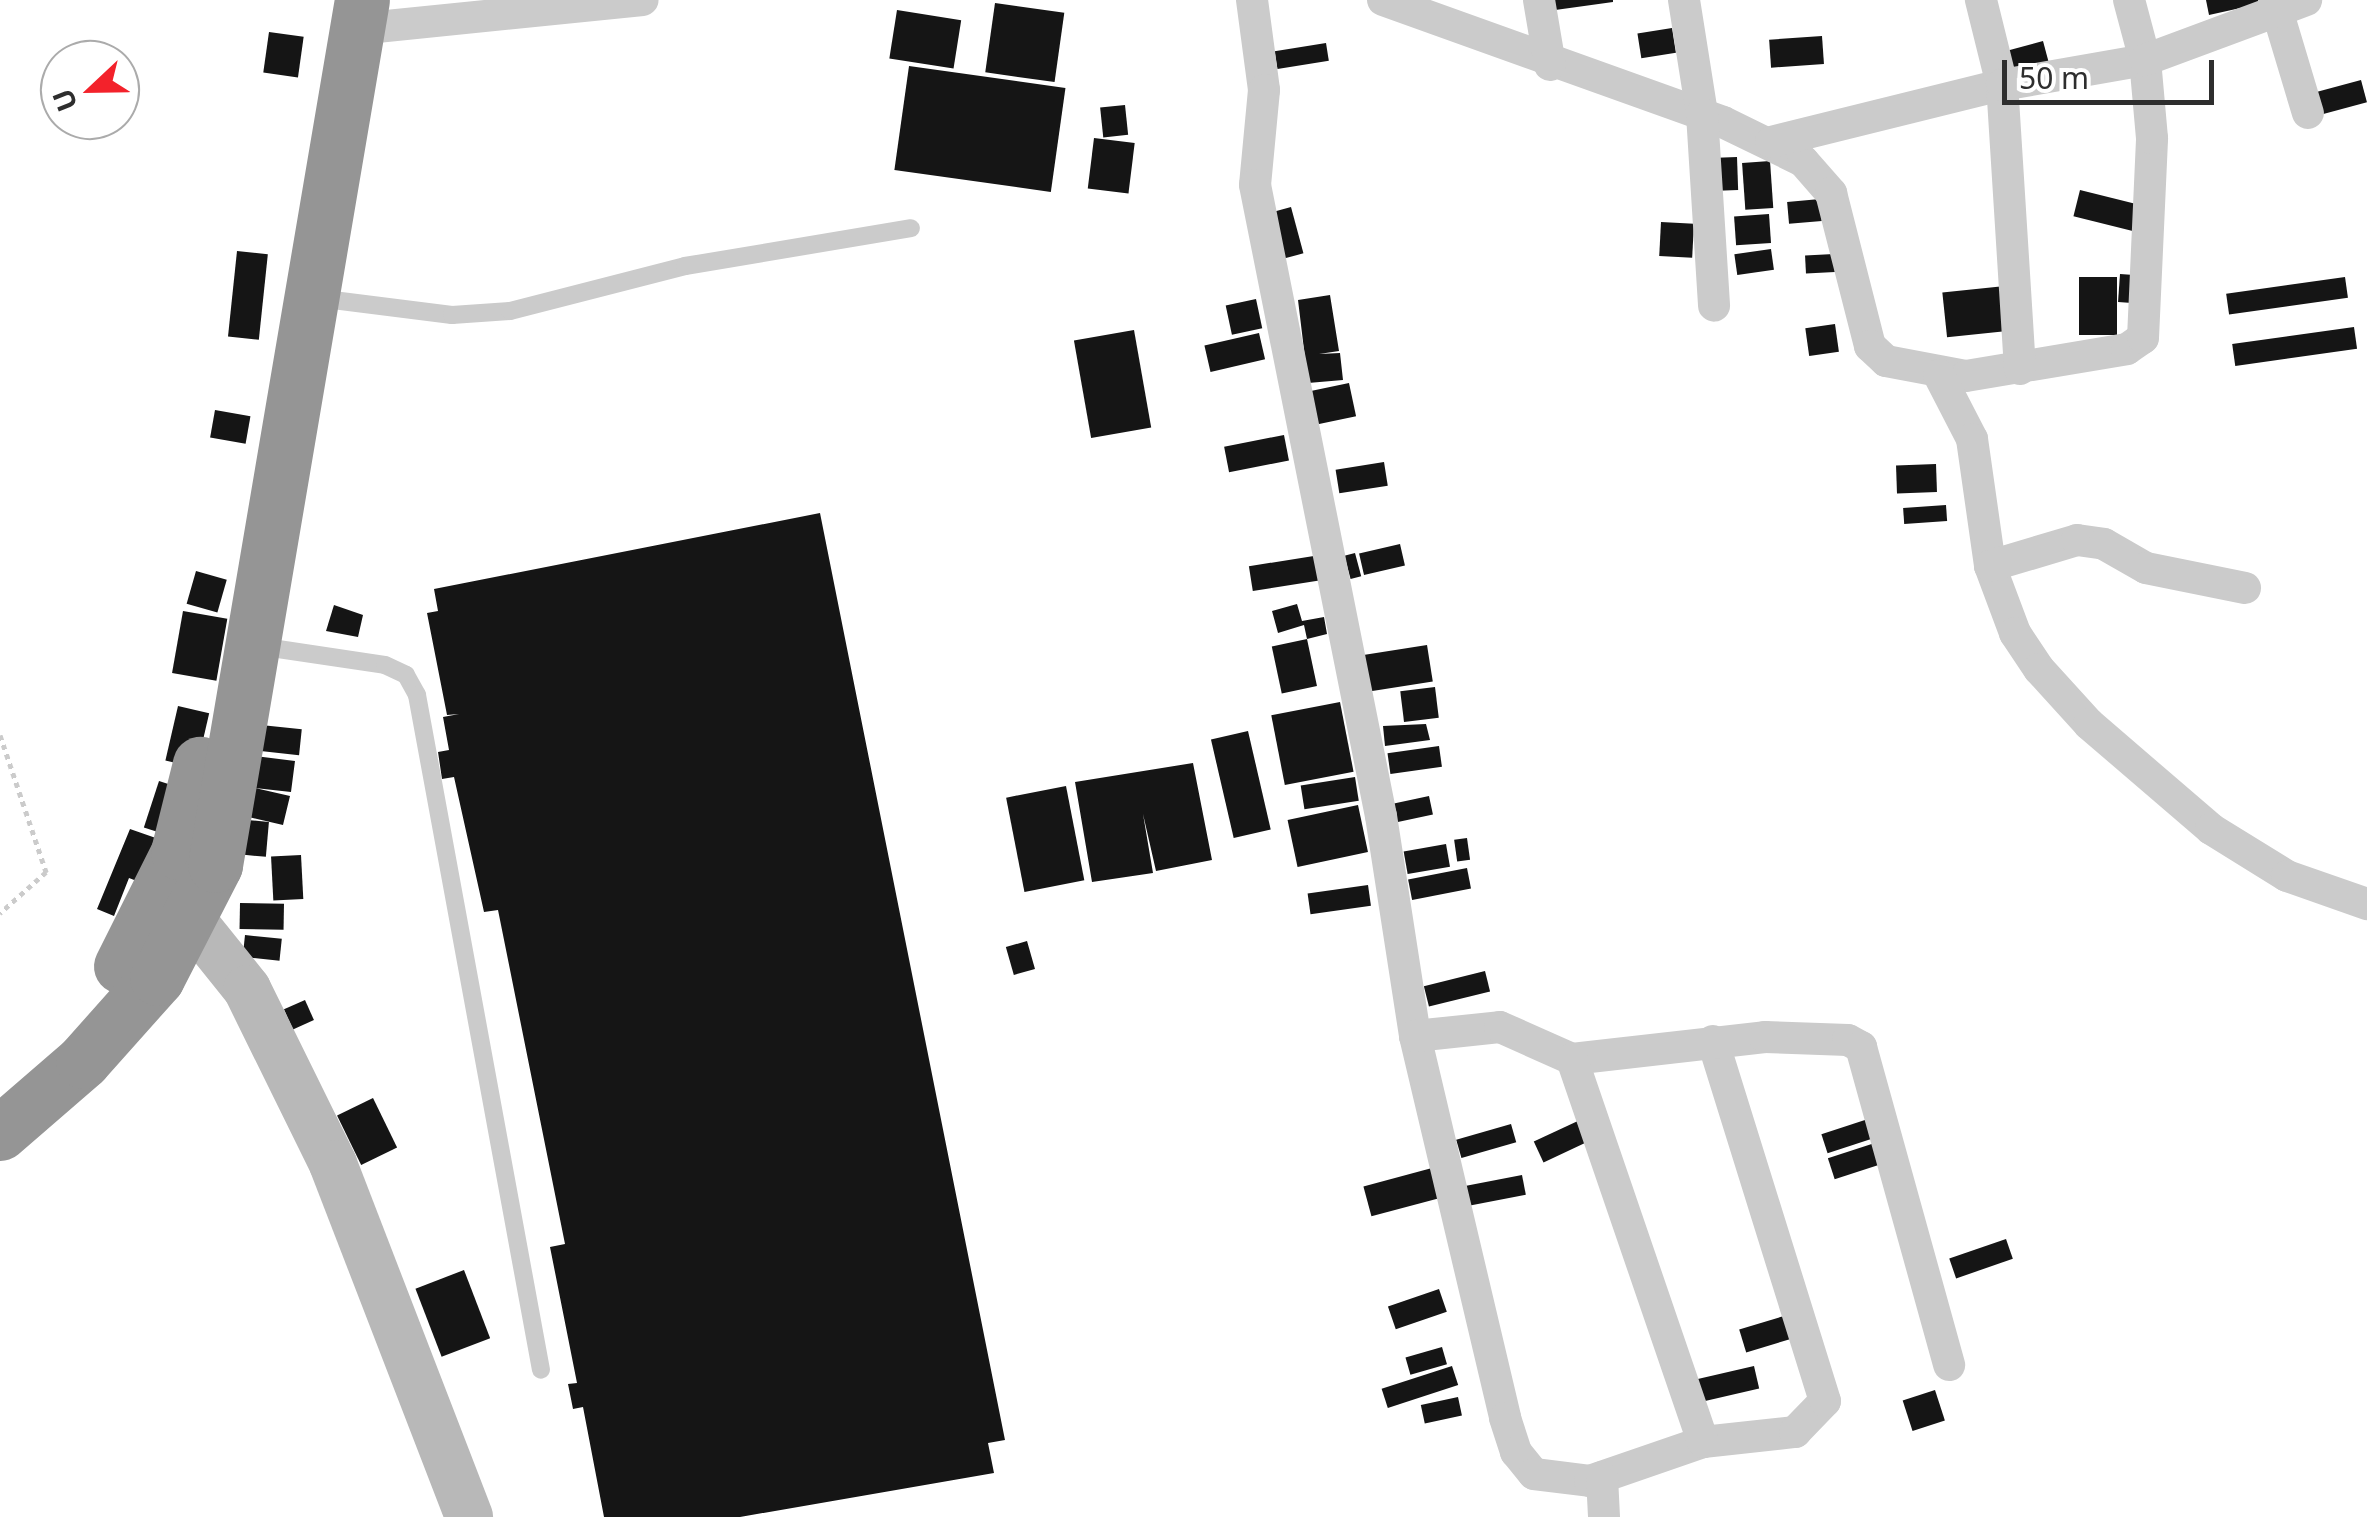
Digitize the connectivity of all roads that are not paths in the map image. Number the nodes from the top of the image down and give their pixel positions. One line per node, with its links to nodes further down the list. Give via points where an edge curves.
1 (643, 0): 9 (street)
2 (1252, 0): 27 (street, via 1264,90 1256,184 1377,797)
3 (1383, 0): 11 (street)
4 (1539, 0): 11 (street)
5 (1684, 0): 14 (street)
6 (1981, 0): 12 (street)
7 (2129, 0): 10 (street)
8 (2285, 4): 10 (street); 13 (street)
9 (351, 10): 17 (highway); 26 (highway, via 276,290 218,680 178,852)
10 (2145, 60): 12 (street); 19 (street, via 2152,138 2143,338 2126,349)
11 (1550, 65): 14 (street)
12 (2002, 85): 15 (street); 19 (street)
13 (2308, 113)
14 (1702, 114): 15 (street); 18 (street)
15 (1770, 142): 20 (street, via 1804,160 1830,193 1870,346 1886,361)
16 (912, 228): 17 (lane, via 685,266 510,312 452,314)
17 (306, 296): 23 (highway)
18 (1714, 306)
19 (2020, 369): 20 (street)
20 (1938, 376): 21 (street, via 1972,439)
21 (1990, 566): 22 (street, via 2076,540 2104,544 2146,568); 24 (street, via 2015,633 2090,724 2245,852)
22 (2245, 588)
23 (257, 646): 25 (highway, via 215,865); 33 (lane, via 385,665 406,676 417,695)
24 (2367, 904)
25 (190, 918): 26 (highway); 36 (main road, via 247,989 333,1164)
26 (141, 970): 30 (highway); 31 (highway, via 82,1061)
27 (1415, 1036): 29 (street, via 1500,1027); 35 (street, via 1516,1452 1534,1474)
28 (1712, 1041): 29 (street); 32 (street, via 1848,1040 1862,1047); 34 (street, via 1825,1401 1795,1432)
29 (1572, 1059): 34 (street)
30 (0, 1090)
31 (0, 1133)
32 (1949, 1365)
33 (541, 1370)
34 (1703, 1442): 35 (street)
35 (1602, 1477): 37 (street)
36 (469, 1517)
37 (1604, 1517)

